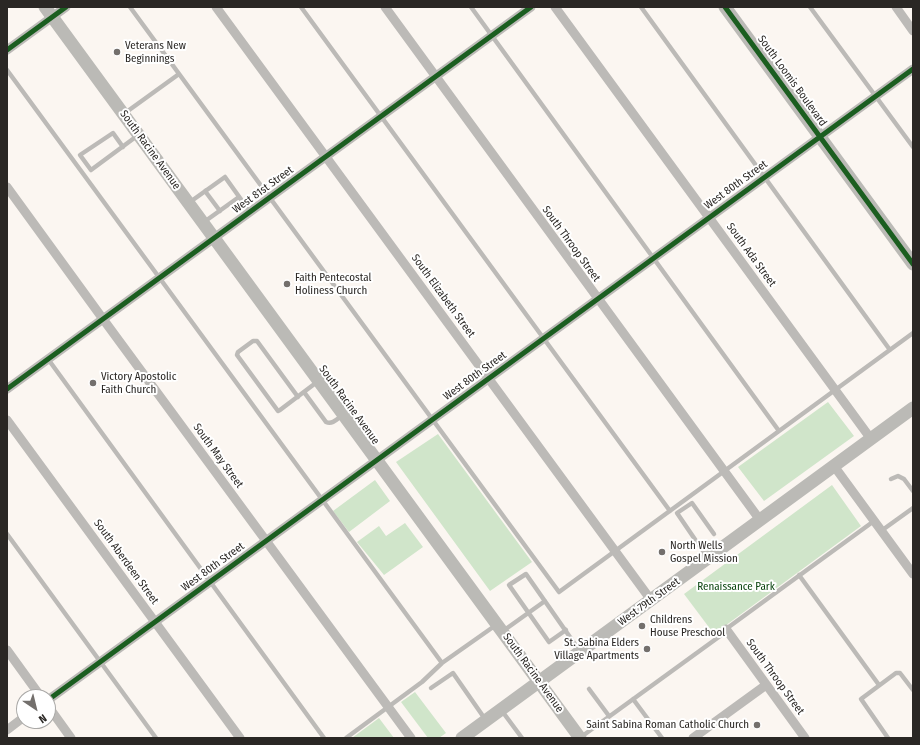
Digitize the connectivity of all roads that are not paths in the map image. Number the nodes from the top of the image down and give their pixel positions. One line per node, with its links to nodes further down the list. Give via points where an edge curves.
1 (66, 7): 13 (street)
2 (130, 7): 19 (lane)
3 (216, 7): 28 (street, South Elizabeth Street)
4 (301, 7): 23 (lane)
5 (386, 7): 20 (street, South Throop Street)
6 (470, 7): 15 (lane)
7 (531, 7): 15 (street, West 81st Street)
8 (555, 7): 37 (street, South Ada Street)
9 (641, 7): 29 (lane)
10 (725, 7): 25 (street, South Loomis Boulevard)
11 (810, 7): 21 (lane)
12 (896, 7): 14 (street)
13 (49, 12): 16 (street); 22 (street, South Racine Avenue)
14 (913, 30)
15 (492, 36): 20 (street, West 81st Street); 40 (lane)
16 (7, 50)
17 (913, 69): 21 (street, West 80th Street)
18 (7, 70): 42 (lane)
19 (179, 74): 22 (lane); 33 (lane)
20 (436, 76): 23 (street, West 81st Street); 43 (street, South Throop Street)
21 (876, 96): 25 (street, West 80th Street); 27 (lane)
22 (123, 114): 24 (street, South Racine Avenue)
23 (381, 116): 28 (street, West 81st Street); 46 (lane)
24 (139, 135): 26 (lane); 34 (street, South Racine Avenue)
25 (820, 137): 29 (street, West 80th Street); 41 (street, South Loomis Boulevard)
26 (123, 147): 26 (lane, via 91,170 80,155 113,133)
27 (913, 148)
28 (326, 156): 33 (street, West 81st Street); 49 (street, South Elizabeth Street)
29 (765, 177): 37 (street, West 80th Street); 47 (lane)
30 (7, 187): 44 (street, South May Street)
31 (205, 191): 32 (lane, via 225,177); 34 (lane); 35 (lane)
32 (239, 197): 35 (lane); 36 (lane)
33 (270, 197): 36 (street, West 81st Street); 57 (lane)
34 (189, 203): 38 (street, South Racine Avenue)
35 (220, 211): 38 (lane)
36 (250, 212): 39 (street, West 81st Street)
37 (709, 218): 40 (street, West 80th Street); 52 (street, South Ada Street)
38 (203, 223): 39 (street, South Racine Avenue)
39 (214, 238): 42 (street, West 81st Street); 50 (street, South Racine Avenue)
40 (654, 258): 43 (street, West 80th Street); 59 (lane)
41 (913, 264)
42 (159, 278): 44 (street, West 81st Street); 66 (lane)
43 (598, 298): 46 (street, West 80th Street); 63 (street, South Throop Street)
44 (103, 319): 48 (street, West 81st Street); 74 (street, South May Street)
45 (913, 333): 47 (lane)
46 (544, 338): 49 (street, West 80th Street); 68 (lane)
47 (890, 350): 52 (lane)
48 (48, 359): 51 (street, West 81st Street); 79 (lane)
49 (489, 378): 57 (street, West 80th Street); 75 (street, South Elizabeth Street)
50 (319, 381): 53 (lane); 56 (street, South Racine Avenue)
51 (7, 389)
52 (835, 390): 59 (lane); 60 (street, South Ada Street)
53 (304, 392): 54 (lane); 56 (lane, via 326,422 333,422)
54 (298, 397): 54 (lane, via 277,410 237,355 238,352 253,341 257,342)
55 (913, 408): 60 (street, West 79th Street)
56 (343, 414): 61 (street, South Racine Avenue)
57 (432, 419): 61 (street, West 80th Street); 75 (lane, via 559,592)
58 (7, 420): 83 (street, South Aberdeen Street)
59 (779, 431): 63 (lane)
60 (871, 439): 62 (street, West 79th Street)
61 (377, 460): 66 (street, West 80th Street); 84 (street, South Racine Avenue)
62 (834, 466): 69 (street, West 79th Street); 70 (street)
63 (724, 471): 68 (lane); 69 (street, South Throop Street)
64 (891, 479): 65 (lane, via 898,476)
65 (913, 490)
66 (322, 500): 74 (street, West 80th Street); 90 (lane)
67 (913, 508): 71 (lane)
68 (670, 511): 75 (lane)
69 (760, 520): 76 (street, West 79th Street)
70 (874, 521): 71 (street); 78 (lane)
71 (881, 531): 77 (street)
72 (7, 534): 89 (lane)
73 (714, 534): 76 (lane, via 692,503 677,514)
74 (266, 541): 79 (street, West 80th Street); 100 (street, South May Street)
75 (615, 551): 80 (street, South Elizabeth Street)
76 (708, 558): 80 (street, West 79th Street)
77 (913, 574)
78 (799, 575): 86 (lane); 93 (lane)
79 (211, 581): 83 (street, West 80th Street); 110 (lane)
80 (651, 600): 88 (street, West 79th Street)
81 (545, 601): 82 (lane); 82 (lane, via 526,574 509,585); 85 (lane)
82 (528, 613): 84 (lane); 85 (lane, via 549,642)
83 (155, 622): 89 (street, West 80th Street); 109 (street, South Aberdeen Street)
84 (500, 628): 90 (lane); 91 (street, South Racine Avenue)
85 (566, 630): 88 (lane)
86 (727, 630): 92 (street, South Throop Street); 99 (lane)
87 (7, 650): 95 (street)
88 (580, 652): 91 (street, West 79th Street)
89 (100, 662): 98 (street, West 80th Street); 108 (lane)
90 (442, 663): 100 (lane, via 422,682)
91 (539, 682): 101 (street, West 79th Street); 115 (street, South Racine Avenue)
92 (766, 685): 117 (street); 118 (street, South Throop Street)
93 (879, 685): 97 (lane, via 900,673); 119 (lane, via 861,700)
94 (431, 688): 104 (lane, via 453,672)
95 (35, 689)
96 (588, 689): 102 (lane)
97 (913, 690)
98 (56, 694)
99 (633, 699): 102 (lane); 116 (lane)
100 (388, 707): 111 (lane); 112 (street, South May Street)
101 (501, 709): 104 (street, West 79th Street); 114 (lane)
102 (609, 716): 115 (lane)
103 (56, 717): 107 (street)
104 (486, 720): 113 (street, West 79th Street)
105 (16, 723): 106 (street)
106 (7, 730)
107 (71, 738)
108 (156, 738)
109 (240, 738)
110 (324, 738)
111 (346, 738)
112 (411, 738)
113 (462, 738)
114 (522, 738)
115 (580, 738)
116 (662, 738)
117 (693, 738)
118 (806, 738)
119 (888, 738)

